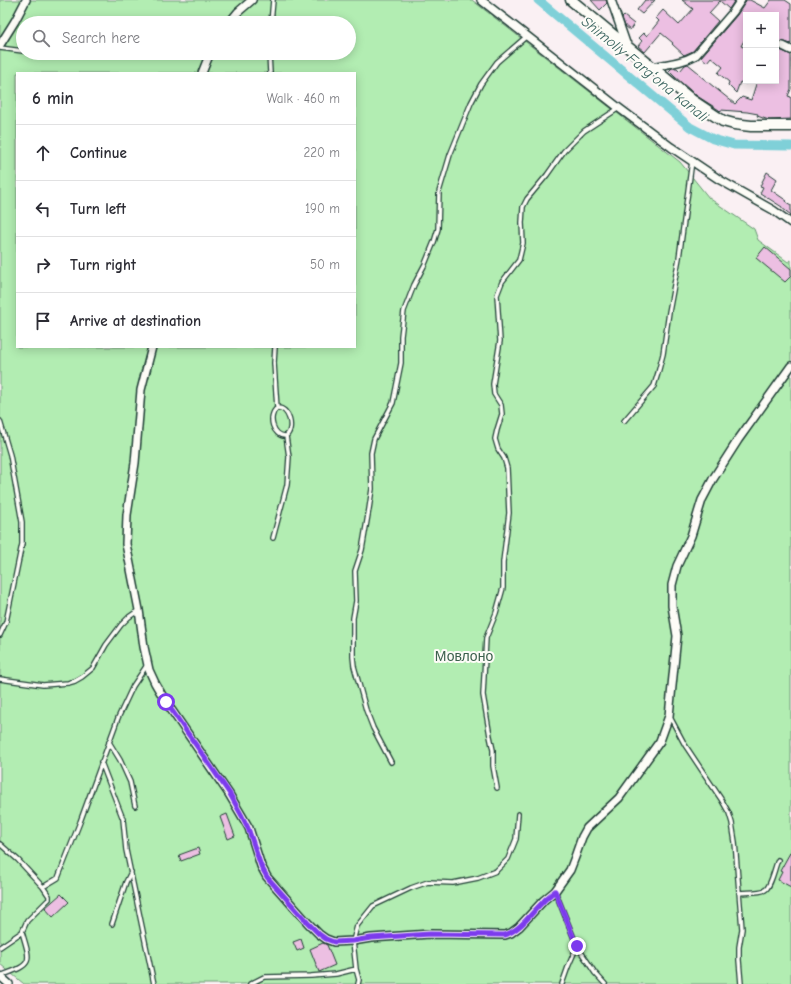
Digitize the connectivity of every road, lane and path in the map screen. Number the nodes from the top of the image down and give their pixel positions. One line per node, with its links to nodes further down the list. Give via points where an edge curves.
1 (26, 0): 8 (street)
2 (252, 0): 9 (street)
3 (273, 0): 10 (lane)
4 (481, 0): 12 (street)
5 (571, 0): 13 (street)
6 (611, 0): 13 (street)
7 (740, 0): 20 (street, via 733,12 696,55 682,61)
8 (18, 16)
9 (235, 16)
10 (272, 16)
11 (16, 19): 15 (street)
12 (527, 36): 23 (street); 42 (lane, via 497,62 481,84 450,155 439,192 438,229 404,311 401,363 393,403 374,439 371,453 372,489 362,550 355,571 354,666 366,710)
13 (627, 46): 20 (street)
14 (783, 46): 17 (street)
15 (0, 47): 16 (lane)
16 (16, 50)
17 (791, 50)
18 (207, 60): 21 (street)
19 (269, 60): 22 (lane)
20 (652, 67): 24 (street, via 693,101 723,121 751,126)
21 (202, 72)
22 (270, 72)
23 (619, 108): 25 (street); 43 (lane, via 584,131 564,151 527,199 523,207 523,244 519,260 502,282 497,295 500,341 493,384 502,414 495,439 507,468 509,513 503,562 503,588 486,638 483,694)
24 (791, 126)
25 (692, 161): 26 (street); 32 (lane, via 663,354 654,386)
26 (791, 223)
27 (152, 348): 35 (street, via 141,390 135,463 127,515 126,544)
28 (275, 348): 30 (lane)
29 (791, 366): 39 (street, via 713,479 702,500 691,536 677,566 672,585 672,606 677,636)
30 (277, 408): 33 (lane, via 282,408 289,418 291,426); 33 (lane, via 273,412 272,422 277,432 283,437)
31 (0, 421): 36 (lane, via 10,455 22,522 22,544 6,622)
32 (624, 421)
33 (286, 436): 34 (lane, via 289,457 287,485)
34 (274, 538)
35 (138, 610): 37 (street); 38 (lane, via 106,645 93,668 75,681 43,685)
36 (0, 635)
37 (148, 664): 40 (lane, via 133,686); 54 (street, via 166,702 230,794 248,828 267,877 319,934 334,942)
38 (0, 679)
39 (669, 716): 50 (street, via 660,741 619,798 587,828 570,870); 51 (lane, via 729,813 735,842)
40 (109, 742): 41 (lane); 44 (lane, via 130,782)
41 (101, 762): 48 (lane, via 123,819); 49 (lane, via 58,878)
42 (391, 762)
43 (497, 788)
44 (135, 806)
45 (518, 814): 54 (lane, via 516,839 508,859 496,871 478,878 428,882 373,906 357,926)
46 (0, 844): 49 (lane)
47 (778, 860): 51 (lane, via 768,888)
48 (131, 872): 52 (lane); 61 (lane)
49 (43, 887): 53 (lane, via 49,899 27,920)
50 (555, 891): 54 (street, via 519,927 505,935 430,934); 55 (lane)
51 (739, 893): 66 (lane, via 742,929 739,947)
52 (112, 924)
53 (22, 932): 56 (lane); 58 (lane, via 28,952 26,964)
54 (353, 941): 57 (lane)
55 (577, 946): 64 (lane); 65 (lane)
56 (0, 947)
57 (356, 969): 59 (lane); 62 (lane, via 336,974 264,978)
58 (0, 976): 60 (street)
59 (359, 982): 63 (lane)
60 (10, 984)
61 (154, 984)
62 (250, 984)
63 (362, 984)
64 (562, 984)
65 (605, 984)
66 (741, 984)

